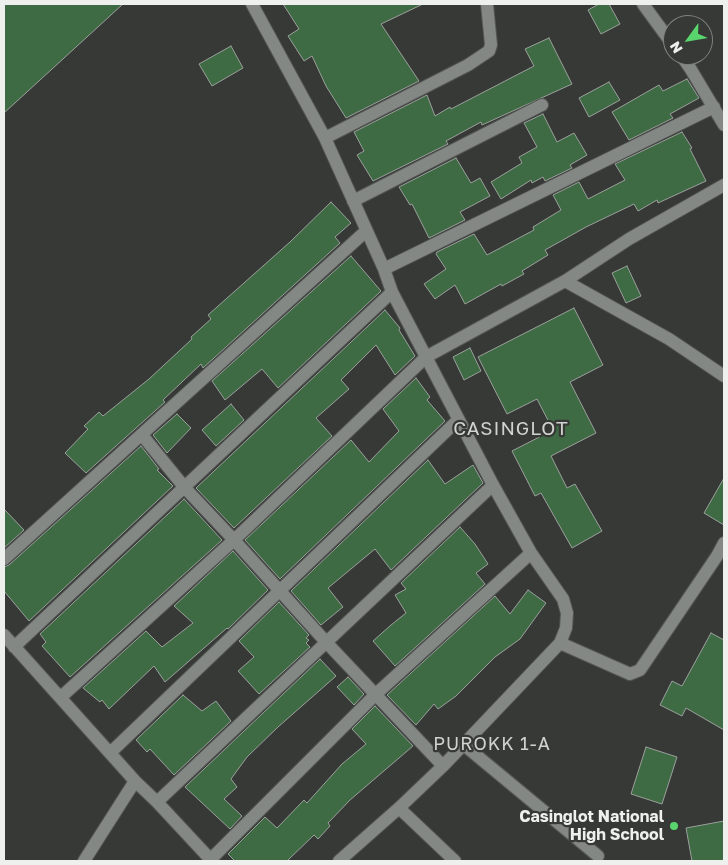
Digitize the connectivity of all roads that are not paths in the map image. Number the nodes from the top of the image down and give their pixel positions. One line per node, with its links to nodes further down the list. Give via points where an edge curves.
1 (252, 4): 9 (street)
2 (487, 4): 9 (street, via 489,51 468,65)
3 (643, 4): 4 (street)
4 (663, 31)
5 (687, 65): 7 (street)
6 (542, 105): 11 (street)
7 (714, 107): 8 (street); 13 (street)
8 (724, 125)
9 (325, 138): 11 (street)
10 (724, 185): 14 (street, via 629,239)
11 (353, 201): 12 (street)
12 (366, 231): 13 (street); 19 (street)
13 (384, 269): 15 (street)
14 (565, 281): 16 (street); 17 (street, via 669,339)
15 (392, 292): 16 (street); 21 (street)
16 (426, 357): 18 (street); 22 (street)
17 (724, 376)
18 (458, 420): 20 (street); 26 (street)
19 (142, 435): 21 (street); 25 (street)
20 (493, 485): 24 (street); 28 (street)
21 (185, 488): 22 (street); 30 (street)
22 (234, 540): 26 (street); 32 (street)
23 (724, 543): 29 (street, via 640,670 630,674)
24 (531, 553): 29 (street, via 563,599 567,613 566,628); 31 (street)
25 (4, 559)
26 (281, 591): 28 (street); 34 (street)
27 (4, 635): 30 (street)
28 (326, 642): 31 (street); 37 (street)
29 (560, 643): 33 (street)
30 (14, 647): 32 (street)
31 (376, 694): 35 (street); 40 (street)
32 (61, 697): 34 (street)
33 (464, 745): 35 (street); 39 (street)
34 (110, 753): 36 (street)
35 (443, 766): 38 (street)
36 (134, 781): 37 (street); 41 (street)
37 (157, 802): 40 (street)
38 (399, 808): 42 (street); 43 (street)
39 (598, 856)
40 (212, 860)
41 (84, 861)
42 (339, 861)
43 (455, 861)

